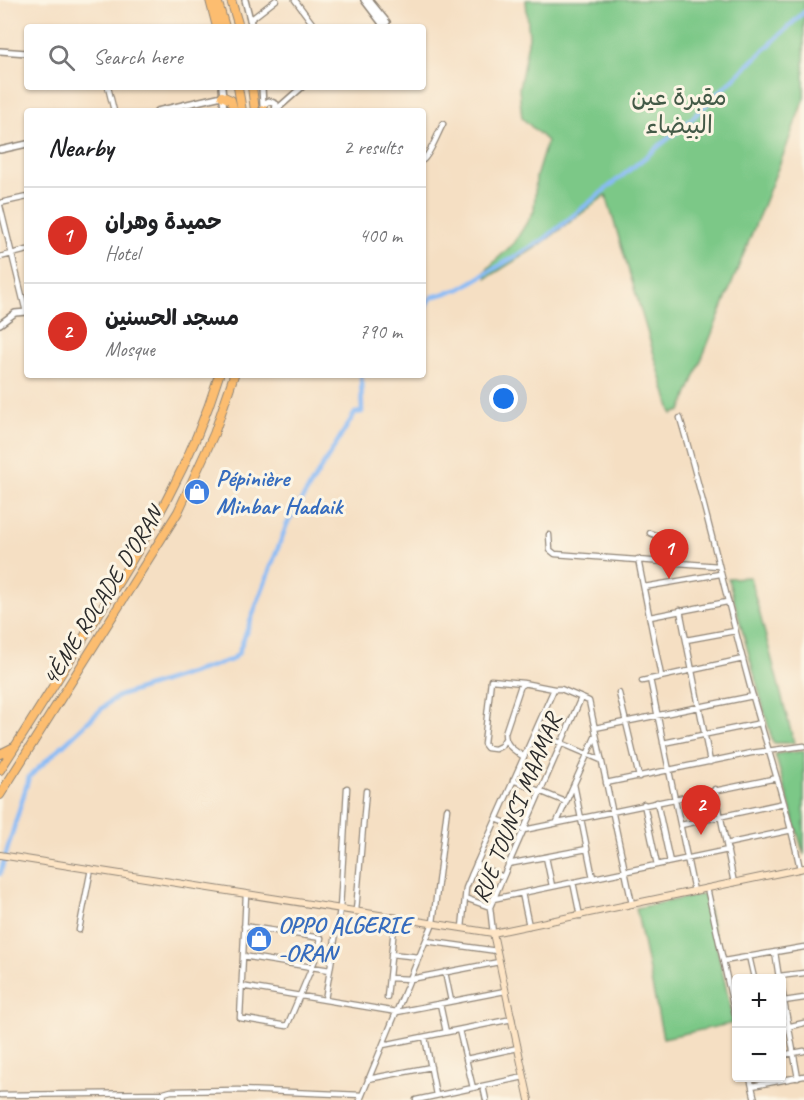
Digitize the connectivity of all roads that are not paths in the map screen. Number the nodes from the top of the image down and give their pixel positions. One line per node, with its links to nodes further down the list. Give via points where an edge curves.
1 (210, 0): 10 (highway)
2 (217, 0): 11 (highway)
3 (231, 0): 12 (highway)
4 (244, 0): 9 (street)
5 (276, 0): 9 (street)
6 (295, 0): 14 (street)
7 (364, 0): 15 (street)
8 (369, 0): 16 (street)
9 (250, 20): 13 (street)
10 (216, 24)
11 (224, 24)
12 (237, 24)
13 (251, 24)
14 (313, 24)
15 (382, 24)
16 (382, 24)
17 (0, 51): 18 (street)
18 (24, 53)
19 (109, 90): 28 (street)
20 (238, 90): 32 (highway)
21 (253, 90): 33 (highway)
22 (262, 90): 34 (street)
23 (264, 90): 27 (street)
24 (298, 90): 26 (street)
25 (222, 92): 29 (street); 30 (street); 31 (highway)
26 (287, 98): 27 (street); 37 (street)
27 (271, 101): 35 (street); 36 (street)
28 (113, 108)
29 (167, 108)
30 (224, 108)
31 (233, 108)
32 (242, 108)
33 (261, 108)
34 (262, 108)
35 (263, 108)
36 (275, 108)
37 (278, 108)
38 (443, 124): 41 (street)
39 (24, 145): 40 (street)
40 (0, 150)
41 (426, 158)
42 (24, 198): 43 (street)
43 (0, 205): 45 (street)
44 (24, 251): 45 (street)
45 (12, 253): 46 (street); 47 (street)
46 (0, 257)
47 (24, 300)
48 (24, 312): 49 (street, via 15,313)
49 (0, 324)
50 (218, 378): 87 (highway, 4ÈME ROCADE D'ORAN, via 194,445 166,503)
51 (233, 378): 105 (highway, 4ÈME ROCADE D'ORAN, via 214,434 178,512)
52 (680, 418): 57 (street)
53 (650, 533): 56 (street, via 678,544)
54 (549, 535): 55 (street, via 550,550 555,554)
55 (638, 559): 56 (street); 59 (street)
56 (678, 562): 57 (street)
57 (719, 566): 58 (street)
58 (720, 574): 59 (street); 60 (street)
59 (644, 587): 62 (street)
60 (727, 602): 61 (street); 63 (street)
61 (680, 610): 62 (street); 64 (street)
62 (650, 617): 67 (street)
63 (735, 631): 64 (street); 65 (street)
64 (686, 640): 66 (street)
65 (743, 659): 66 (street); 73 (street)
66 (692, 670): 67 (street); 75 (street)
67 (661, 676): 68 (street)
68 (650, 679): 69 (street); 76 (street)
69 (642, 681)
70 (523, 683): 71 (street); 83 (street); 83 (street, via 491,680 484,744 495,749)
71 (554, 689): 74 (street); 80 (street)
72 (619, 693): 77 (street)
73 (753, 696): 75 (street); 78 (street)
74 (581, 698): 79 (street, via 589,701); 84 (street, RUE TOUNSI MAAMAR)
75 (699, 707): 76 (street); 82 (street)
76 (657, 715): 77 (street); 85 (street)
77 (626, 722): 79 (street); 96 (street)
78 (760, 723): 82 (street); 88 (street)
79 (595, 728): 81 (street)
80 (535, 732): 84 (street); 91 (street)
81 (596, 735): 90 (street); 92 (street)
82 (705, 735): 85 (street); 93 (street)
83 (505, 739): 91 (street, via 509,747)
84 (561, 743): 90 (street); 104 (street, RUE TOUNSI MAAMAR)
85 (663, 743): 95 (street)
86 (804, 746): 88 (street)
87 (15, 747): 89 (highway); 94 (highway, 4ÈME ROCADE D'ORAN)
88 (769, 750): 93 (street); 97 (street)
89 (0, 754)
90 (587, 755): 92 (street); 100 (street)
91 (524, 757): 98 (street)
92 (602, 760): 99 (street)
93 (710, 762): 95 (street)
94 (0, 770)
95 (669, 771): 96 (street); 106 (street)
96 (639, 777): 99 (street)
97 (777, 778): 102 (street); 109 (street)
98 (513, 780): 104 (street); 115 (street)
99 (606, 783): 112 (street)
100 (574, 784): 107 (street); 114 (street)
101 (347, 788): 145 (street)
102 (716, 789): 106 (street); 113 (street)
103 (366, 791): 146 (street)
104 (540, 791): 107 (street); 118 (street, RUE TOUNSI MAAMAR)
105 (0, 795)
106 (675, 798): 108 (street); 117 (street)
107 (566, 802): 116 (street)
108 (657, 802): 110 (street); 125 (street)
109 (784, 803): 113 (street); 119 (street)
110 (644, 804): 112 (street); 128 (street)
111 (447, 809): 149 (street)
112 (612, 811): 114 (street); 131 (street)
113 (721, 816): 117 (street); 120 (street)
114 (581, 817): 116 (street); 121 (street)
115 (496, 819): 118 (street); 126 (street)
116 (557, 822): 118 (street)
117 (681, 825): 124 (street)
118 (524, 830): 127 (street, RUE TOUNSI MAAMAR)
119 (792, 830): 120 (street); 130 (street)
120 (727, 847): 124 (street); 135 (street)
121 (587, 849): 123 (street); 133 (street)
122 (3, 855): 129 (main road)
123 (546, 857): 127 (street); 136 (street)
124 (688, 858): 125 (street); 138 (street)
125 (670, 862): 128 (street)
126 (476, 864): 132 (street); 141 (street)
127 (508, 864): 132 (street, RUE TOUNSI MAAMAR)
128 (657, 865): 131 (street)
129 (91, 869): 140 (main road); 153 (street)
130 (802, 869): 135 (main road)
131 (624, 871): 133 (street); 143 (street)
132 (503, 877): 142 (street, RUE TOUNSI MAAMAR)
133 (593, 878): 134 (street)
134 (573, 882): 136 (street); 147 (street)
135 (734, 883): 137 (main road)
136 (552, 886): 139 (street)
137 (707, 888): 138 (main road); 166 (street)
138 (694, 891): 143 (main road)
139 (522, 893): 142 (street); 151 (street)
140 (246, 894): 145 (main road); 150 (street)
141 (465, 898): 144 (street); 152 (street)
142 (493, 898): 144 (street, RUE TOUNSI MAAMAR)
143 (632, 904): 147 (main road)
144 (490, 907): 154 (street, RUE TOUNSI MAAMAR)
145 (339, 909): 146 (main road); 163 (street)
146 (356, 911): 148 (main road)
147 (580, 916): 151 (main road)
148 (395, 918): 149 (main road); 159 (street)
149 (433, 923): 152 (main road); 155 (street)
150 (244, 926): 160 (street, via 321,938); 161 (street)
151 (529, 926): 154 (main road)
152 (462, 928): 154 (main road)
153 (78, 930)
154 (493, 933): 157 (main road)
155 (426, 941): 157 (street); 164 (street)
156 (804, 947): 158 (street)
157 (497, 951): 165 (main road)
158 (775, 952): 162 (street); 172 (street)
159 (391, 954): 164 (street); 174 (street)
160 (317, 955): 163 (street); 167 (street)
161 (243, 956): 167 (street); 176 (street)
162 (749, 956): 166 (street); 171 (street)
163 (332, 957): 168 (street)
164 (419, 957): 175 (street)
165 (499, 962): 169 (street); 177 (main road)
166 (724, 962): 182 (street)
167 (312, 967): 168 (street); 178 (street)
168 (330, 970): 181 (street)
169 (445, 972): 175 (street); 183 (street)
170 (804, 973): 173 (street)
171 (753, 974)
172 (779, 974)
173 (786, 976)
174 (389, 978): 175 (street); 179 (street)
175 (411, 979): 186 (street)
176 (241, 986): 178 (street); 178 (street, via 240,1018 288,1026)
177 (506, 991): 183 (street); 188 (main road)
178 (300, 996): 181 (street)
179 (387, 997)
180 (804, 998): 184 (street)
181 (325, 1000): 186 (street)
182 (732, 1000)
183 (451, 1001): 185 (street)
184 (786, 1001)
185 (440, 1004): 186 (street); 192 (street)
186 (397, 1012): 194 (street)
187 (786, 1014): 190 (street)
188 (512, 1019): 191 (street); 195 (main road)
189 (804, 1023): 190 (street)
190 (788, 1026): 197 (street)
191 (459, 1030): 192 (street); 199 (street)
192 (446, 1032): 193 (street)
193 (425, 1037): 194 (street); 200 (street)
194 (382, 1045): 204 (street)
195 (518, 1048): 199 (street); 202 (main road)
196 (804, 1051): 197 (street)
197 (793, 1053): 198 (street); 203 (street)
198 (786, 1054)
199 (466, 1059): 208 (street)
200 (431, 1067): 204 (street); 211 (street)
201 (804, 1076): 203 (street)
202 (524, 1077): 206 (street); 217 (main road)
203 (798, 1078): 207 (street)
204 (368, 1079): 212 (street)
205 (751, 1082): 207 (street)
206 (483, 1086): 208 (street); 216 (street)
207 (752, 1086): 218 (street)
208 (472, 1088): 211 (street)
209 (164, 1093): 210 (street); 212 (street, via 238,1090); 214 (street)
210 (0, 1095)
211 (436, 1095): 213 (street)
212 (361, 1097)
213 (427, 1099): 215 (street)
214 (163, 1100)
215 (416, 1100)
216 (486, 1100)
217 (528, 1100)
218 (755, 1100)

